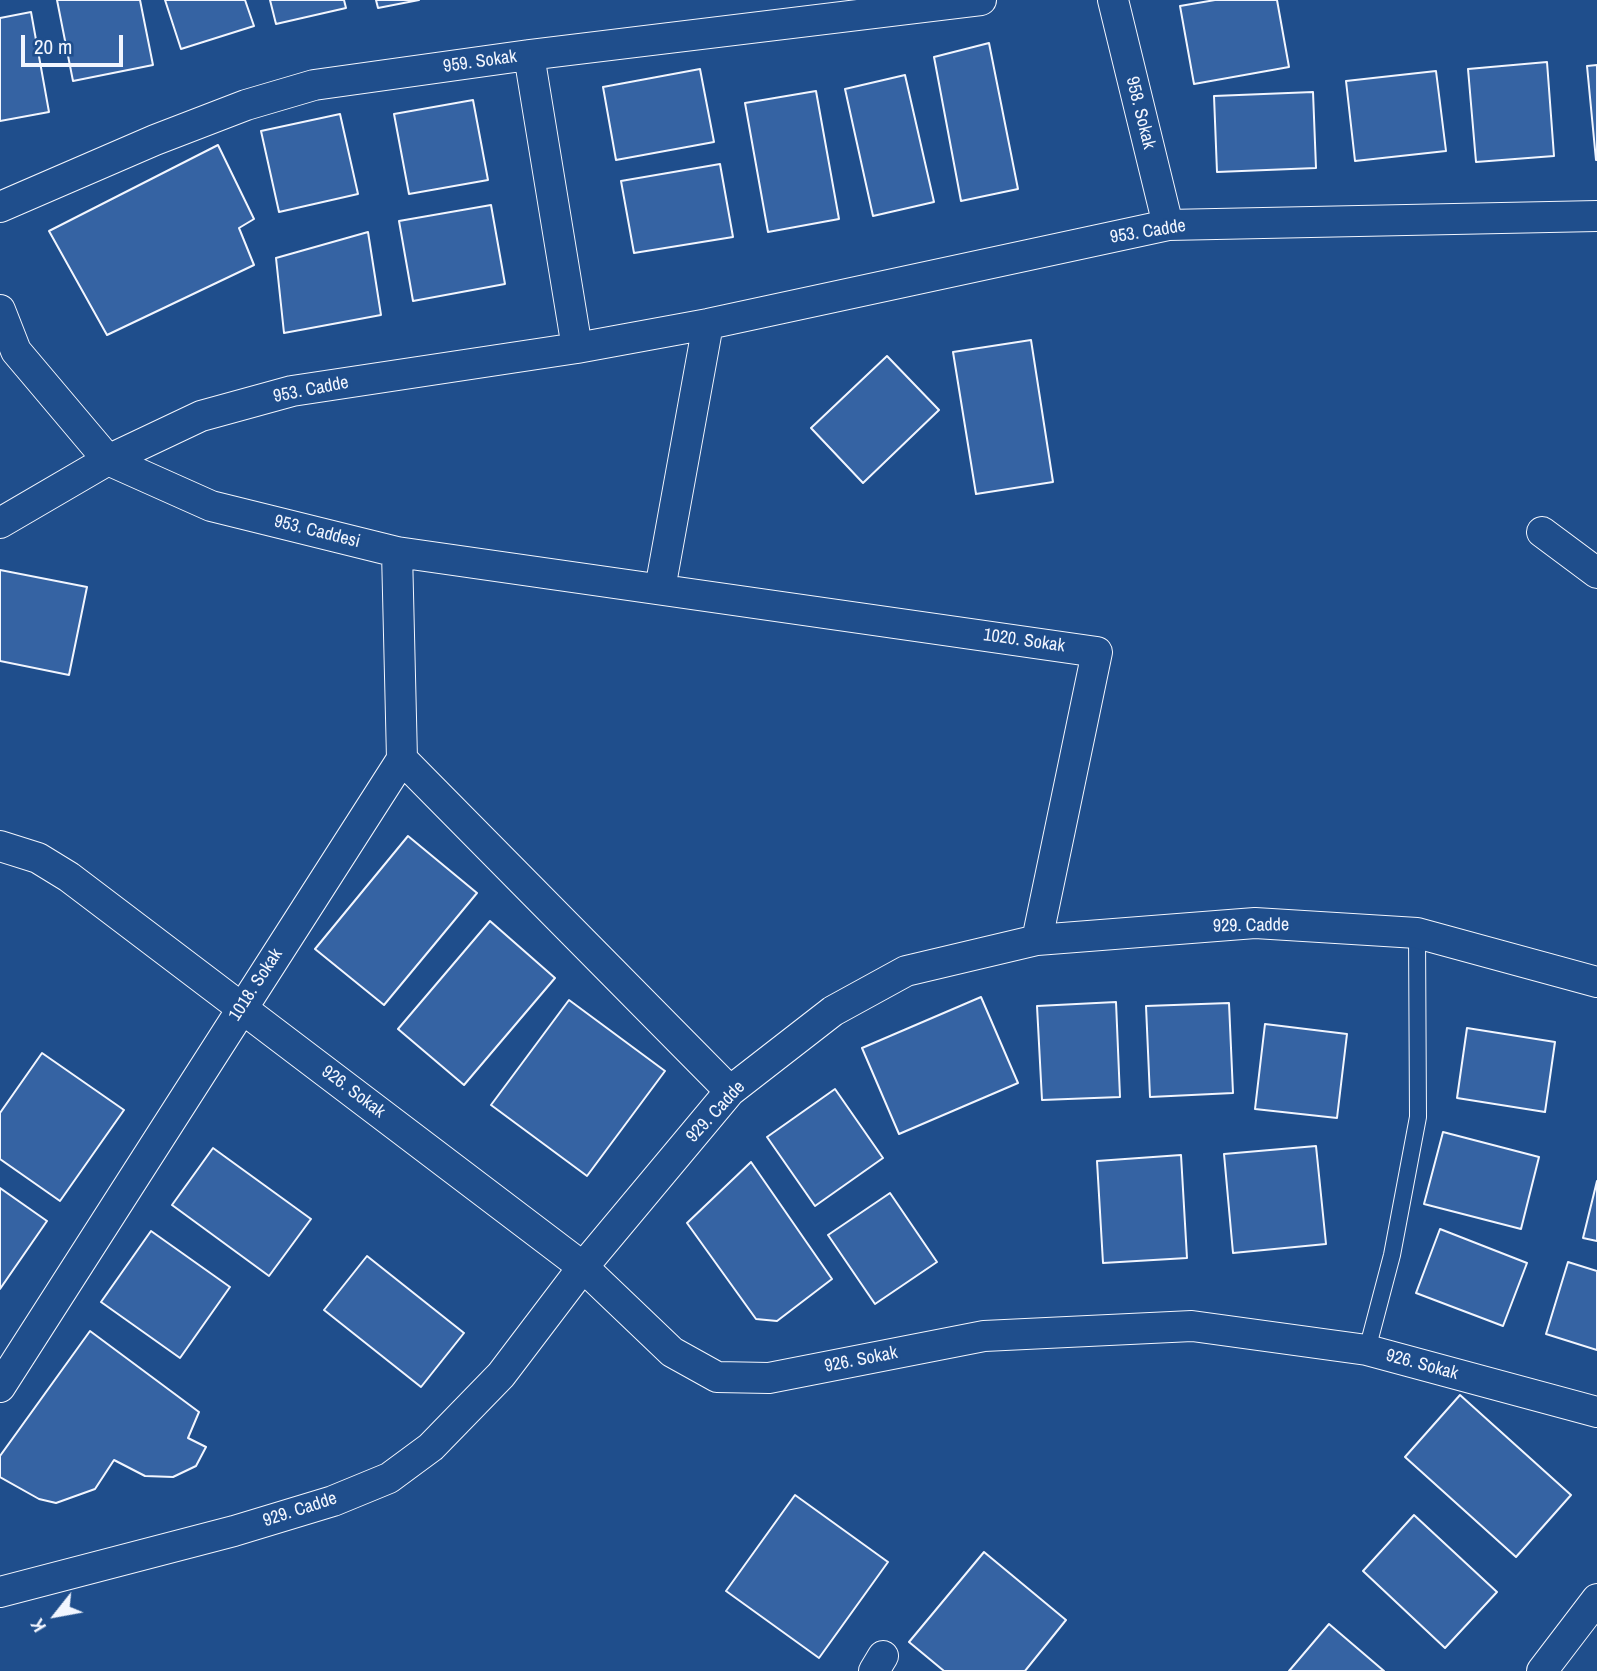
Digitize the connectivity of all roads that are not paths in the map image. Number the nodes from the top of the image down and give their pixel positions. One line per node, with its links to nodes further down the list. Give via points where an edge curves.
1 (981, 0): 3 (street, 959. Sokak)
2 (1112, 0): 6 (street, 958. Sokak)
3 (529, 55): 4 (street, 959. Sokak, via 314,85 155,140); 9 (street)
4 (0, 206)
5 (1597, 216): 6 (street, 953. Cadde)
6 (1168, 225): 8 (street, 953. Cadde)
7 (0, 310): 10 (street, via 16,351)
8 (708, 324): 9 (street, 953. Cadde); 15 (street)
9 (577, 348): 10 (street, 953. Cadde, via 292,391 201,416)
10 (108, 460): 11 (street); 13 (street, 953. Caddesi, via 211,506)
11 (0, 523)
12 (1542, 532): 14 (street)
13 (397, 552): 15 (street, 953. Caddesi); 16 (street)
14 (1597, 573)
15 (660, 589): 19 (street, 1020. Sokak, via 1097,652)
16 (402, 759): 21 (street, 1018. Sokak); 22 (street)
17 (0, 846): 21 (street, 926. Sokak, via 38,858 69,877)
18 (1417, 933): 19 (street, 929. Cadde, via 1255,923); 20 (street, 929. Cadde); 24 (lane, via 1418,1117 1392,1255)
19 (1037, 940): 22 (street, 929. Cadde, via 906,971 833,1011)
20 (1597, 982)
21 (242, 1007): 23 (street, 926. Sokak); 25 (street, 1018. Sokak)
22 (730, 1091): 23 (street, 929. Cadde)
23 (583, 1267): 24 (street, 926. Sokak, via 672,1352 717,1377 769,1378 985,1336 1192,1326); 27 (street, 929. Cadde, via 501,1376 431,1447 389,1478 234,1531)
24 (1367, 1350): 26 (street, 926. Sokak)
25 (0, 1387)
26 (1597, 1412)
27 (0, 1592)
28 (1597, 1599): 29 (street)
29 (1542, 1671)

